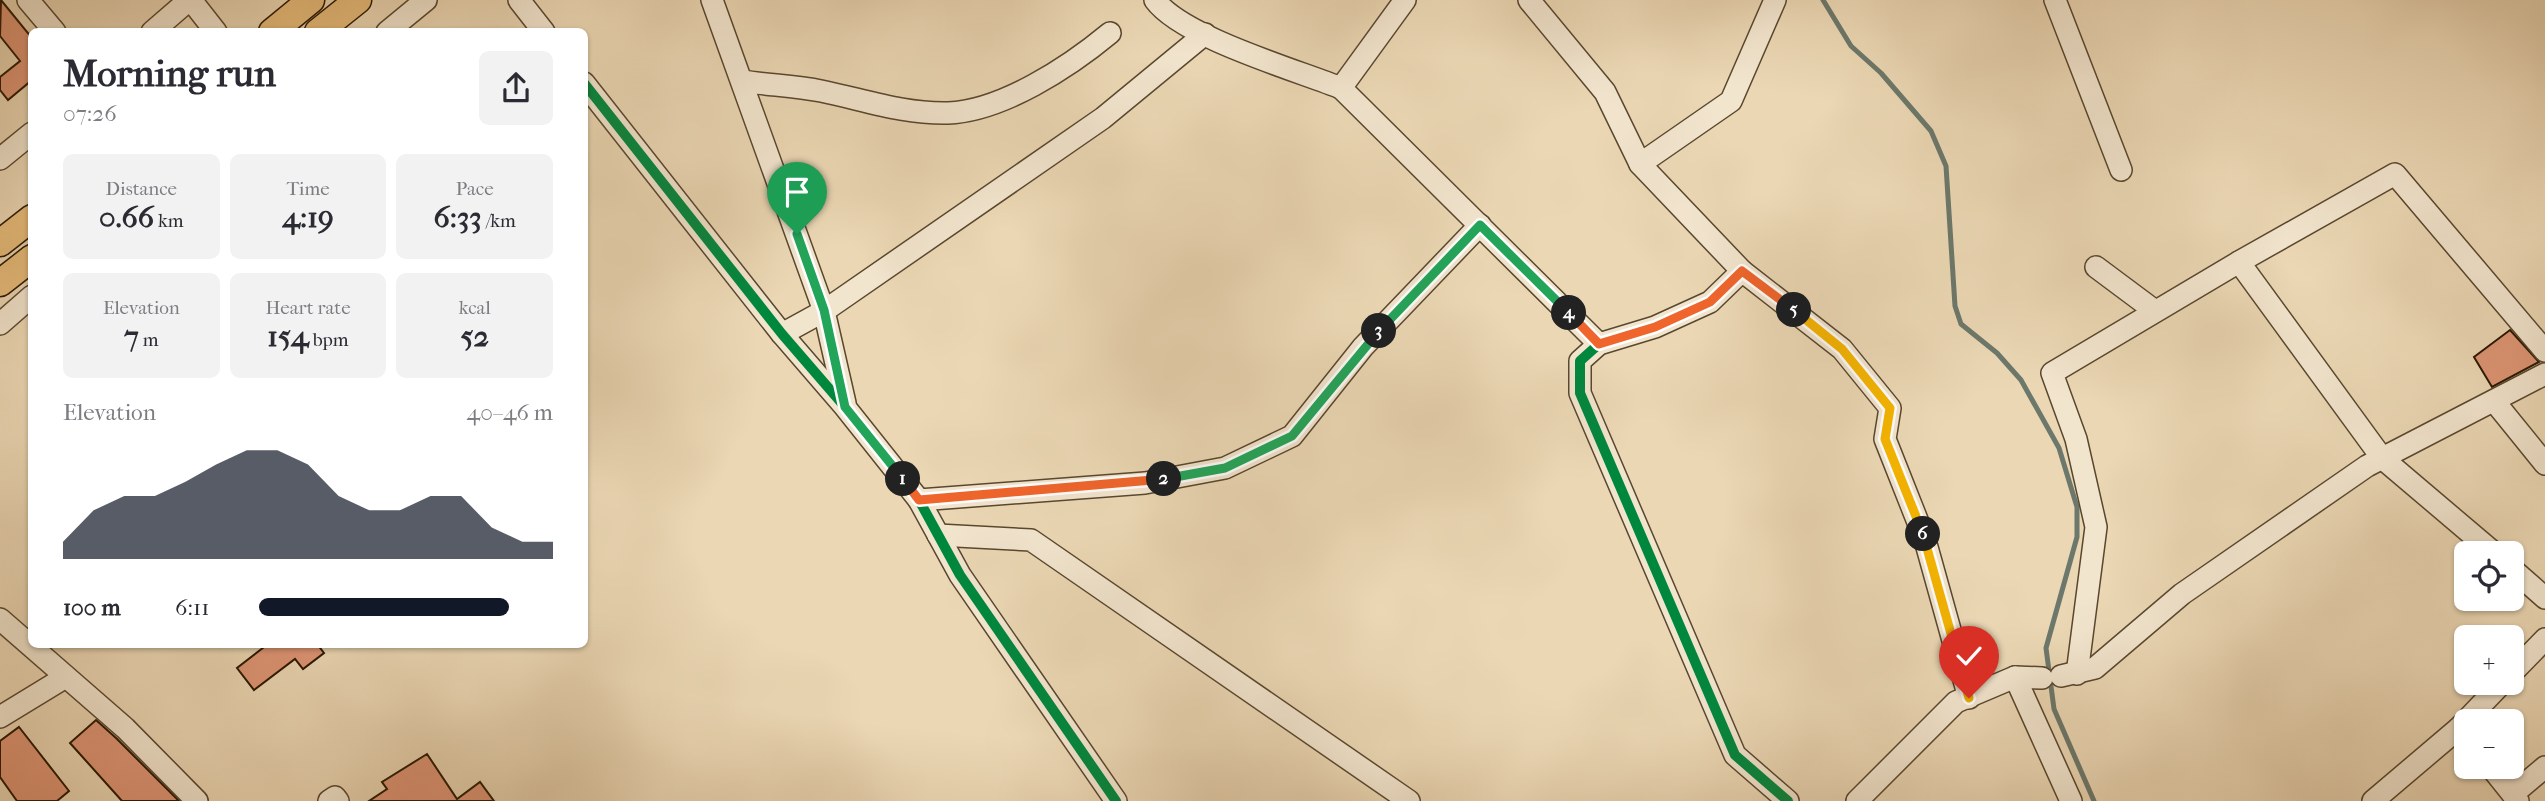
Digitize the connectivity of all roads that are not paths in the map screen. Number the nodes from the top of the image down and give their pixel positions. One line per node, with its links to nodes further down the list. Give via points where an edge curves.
1 (28, 0): 13 (street)
2 (190, 0): 14 (street); 15 (street)
3 (311, 0): 16 (main road)
4 (358, 0): 17 (main road)
5 (426, 0): 18 (street)
6 (519, 0): 19 (street)
7 (712, 0): 22 (street)
8 (1155, 0): 21 (street, via 1161,9)
9 (1405, 0): 24 (street)
10 (1529, 0): 27 (street, via 1605,92)
11 (1775, 0): 27 (street, via 1731,101)
12 (2054, 0): 28 (street)
13 (52, 28)
14 (157, 28)
15 (213, 28)
16 (277, 28)
17 (323, 28)
18 (392, 28)
19 (541, 28)
20 (1110, 33): 22 (street, via 1024,90 950,113 901,111 821,91)
21 (1205, 34): 24 (street); 38 (street, via 1103,118)
22 (742, 81): 38 (street)
23 (588, 88): 41 (street)
24 (1341, 88): 30 (street)
25 (28, 136): 26 (street)
26 (0, 159)
27 (1640, 164): 35 (street)
28 (2121, 170)
29 (28, 221): 31 (main road)
30 (1480, 225): 42 (street); 49 (street, via 1363,347 1292,436 1225,468 1145,483)
31 (0, 243)
32 (28, 261): 36 (main road)
33 (2239, 262): 39 (street); 43 (street, via 2395,174); 47 (street)
34 (2096, 267): 39 (street)
35 (1742, 271): 42 (street, via 1710,302 1655,327); 63 (street, via 1842,349 1890,408 1885,439 1925,540)
36 (2, 277)
37 (28, 300): 40 (street)
38 (824, 310): 41 (street); 46 (street)
39 (2155, 311): 59 (street, via 2052,373 2076,439 2096,527)
40 (0, 324)
41 (782, 334): 46 (street)
42 (1599, 344): 75 (street, via 1580,361 1580,393 1735,755)
43 (2545, 351)
44 (2545, 374): 45 (street)
45 (2494, 401): 47 (street); 48 (street)
46 (845, 407): 49 (street)
47 (2382, 458): 51 (street); 59 (street, via 2182,594 2095,668)
48 (2545, 464)
49 (919, 500): 50 (street)
50 (938, 535): 73 (street, via 960,575); 74 (street, via 1031,540)
51 (2480, 541)
52 (2524, 579): 53 (street)
53 (2545, 598)
54 (0, 619): 56 (street)
55 (2545, 639): 58 (street)
56 (28, 645)
57 (31, 648): 61 (street)
58 (2524, 661)
59 (2060, 676): 60 (street)
60 (2015, 677): 63 (street); 77 (street)
61 (64, 678): 65 (street); 70 (street, via 125,728)
62 (2492, 695): 64 (street)
63 (1969, 698): 76 (street, via 1956,702)
64 (2481, 709)
65 (0, 717)
66 (2454, 738): 78 (street)
67 (2545, 767): 69 (street)
68 (2501, 779): 69 (street)
69 (2516, 797)
70 (197, 801)
71 (329, 801): 72 (street, via 335,797)
72 (338, 801)
73 (1116, 801)
74 (1409, 801)
75 (1788, 801)
76 (1857, 801)
77 (2071, 801)
78 (2373, 801)

